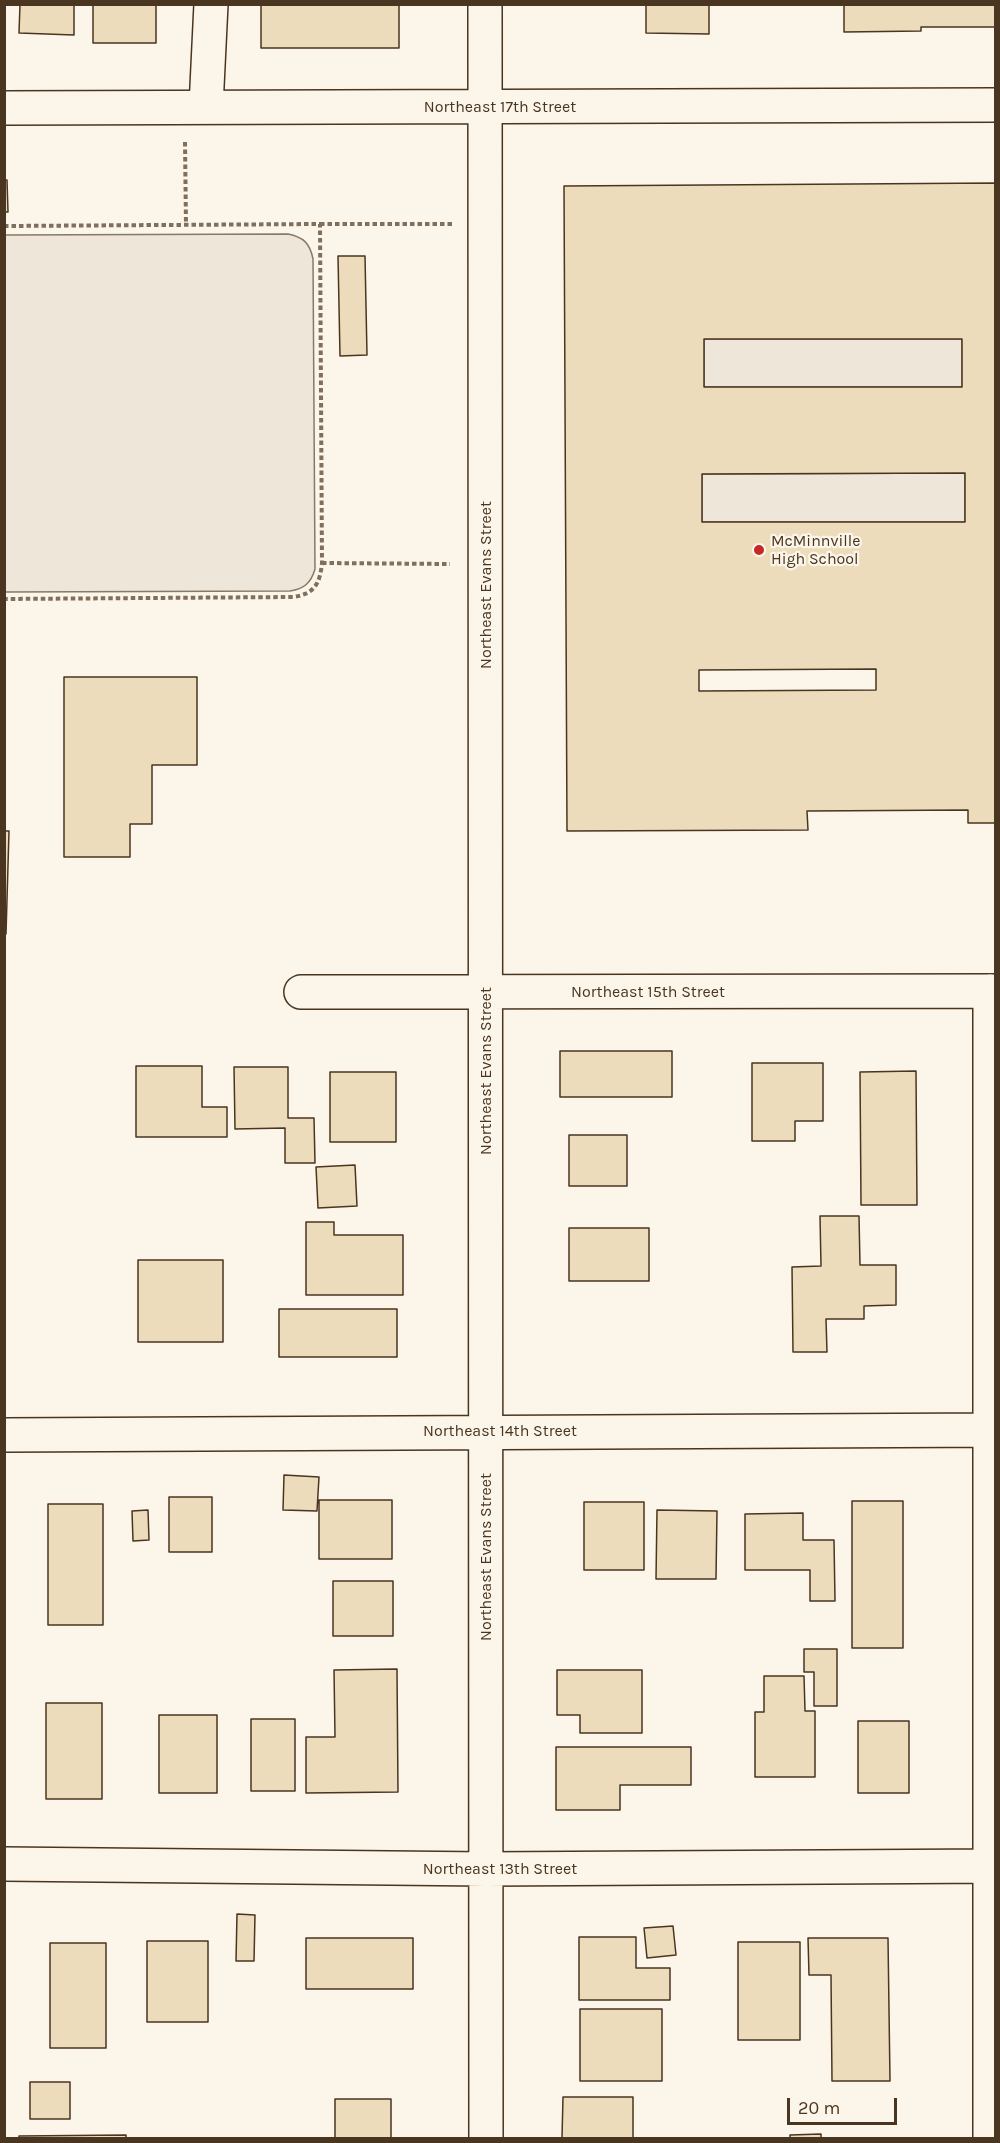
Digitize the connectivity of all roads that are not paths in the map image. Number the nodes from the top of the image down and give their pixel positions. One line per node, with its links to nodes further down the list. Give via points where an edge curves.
1 (211, 4): 6 (street)
2 (485, 4): 4 (street, Northeast Evans Street)
3 (996, 105): 4 (street, Northeast 17th Street)
4 (486, 107): 6 (street, Northeast 17th Street); 9 (street, Northeast Evans Street)
5 (4, 108): 6 (street, Northeast 17th Street)
6 (196, 108)
7 (993, 991): 9 (street, Northeast 15th Street); 10 (street)
8 (301, 992): 9 (street, Northeast 15th Street)
9 (486, 992): 11 (street, Northeast Evans Street)
10 (993, 1430): 11 (street, Northeast 14th Street); 14 (street)
11 (486, 1431): 12 (street, Northeast 14th Street); 15 (street, Northeast Evans Street)
12 (4, 1435)
13 (4, 1864): 15 (street, Northeast 13th Street)
14 (993, 1866): 15 (street, Northeast 13th Street); 17 (street)
15 (486, 1869): 16 (street, Northeast Evans Street)
16 (486, 2139)
17 (990, 2139)

